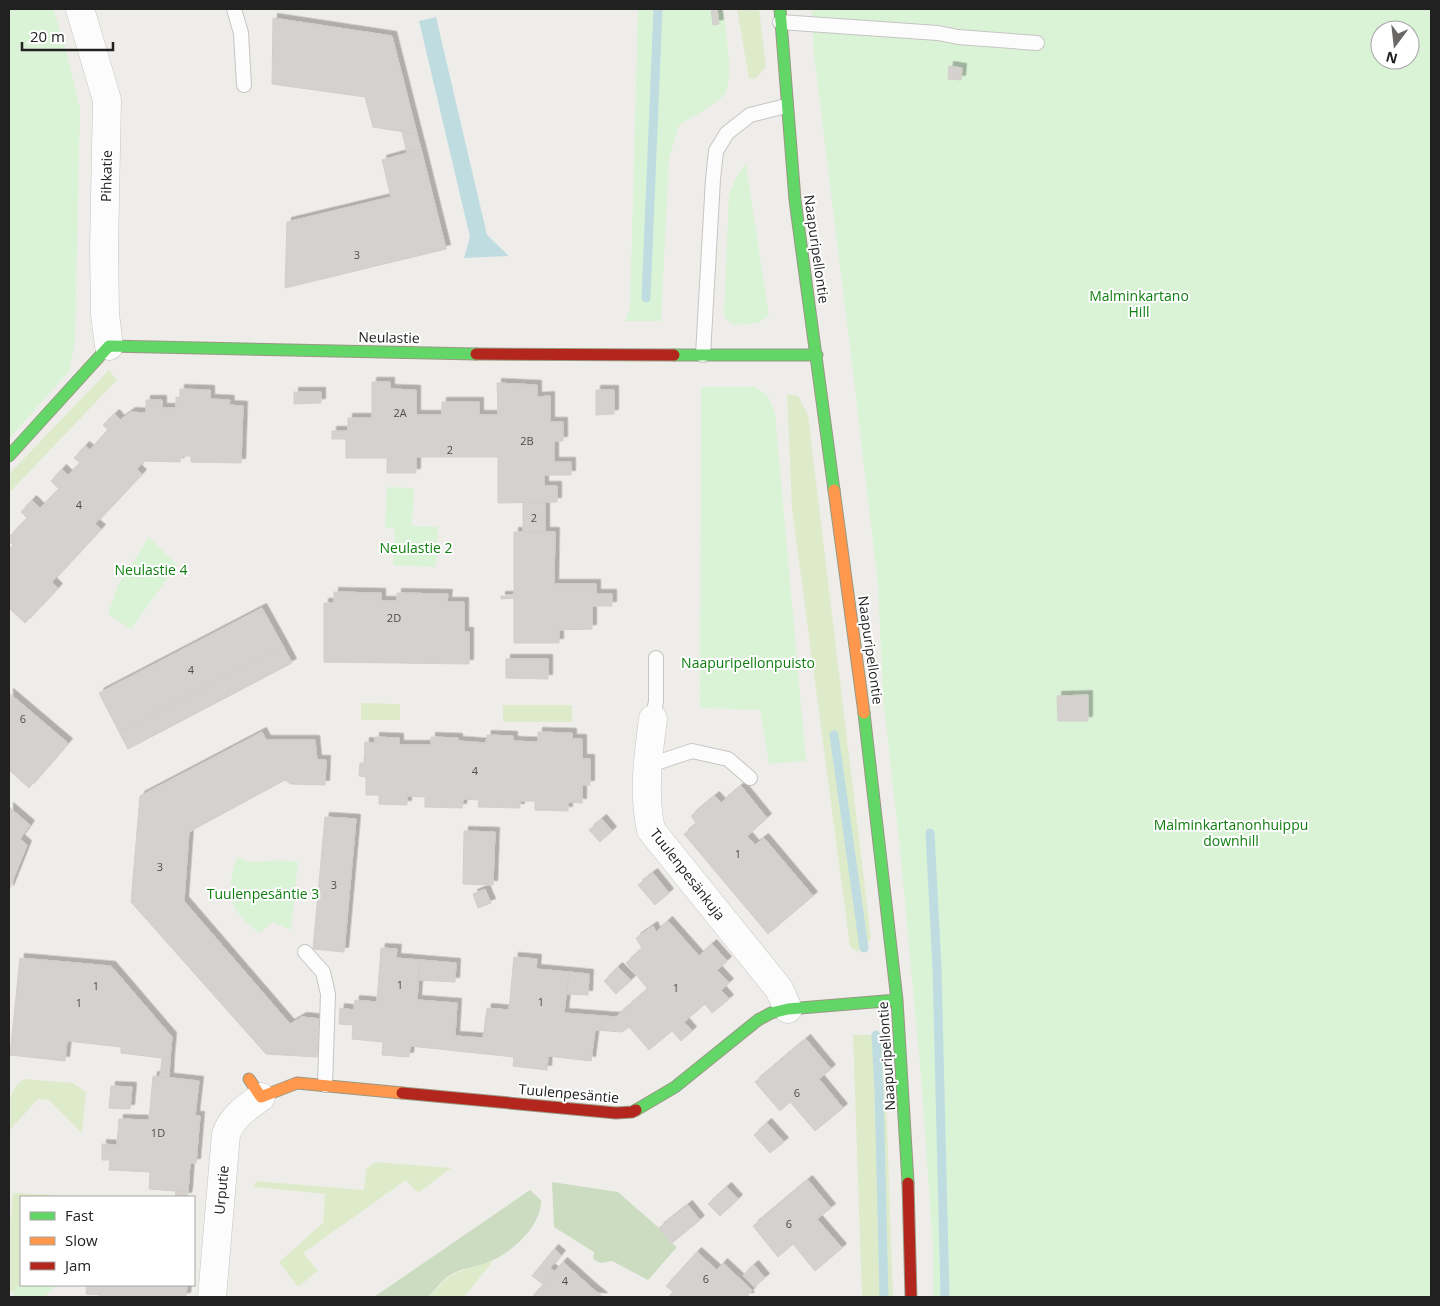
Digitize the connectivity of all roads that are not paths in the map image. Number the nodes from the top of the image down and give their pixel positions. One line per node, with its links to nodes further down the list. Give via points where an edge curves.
1 (80, 9): 7 (street, Pihkatie, via 107,100 104,248)
2 (234, 9): 5 (lane, via 241,33)
3 (780, 15): 4 (lane); 6 (street, Naapuripellontie)
4 (1037, 43)
5 (244, 85)
6 (786, 106): 8 (lane, via 750,115 727,133 716,151); 9 (street, Naapuripellontie, via 795,200)
7 (109, 346): 8 (street, Neulastie, via 461,354); 10 (street)
8 (703, 355): 9 (street, Neulastie)
9 (817, 356): 16 (street, Naapuripellontie, via 863,702)
10 (9, 456)
11 (656, 658): 12 (lane)
12 (653, 719): 13 (street, Tuulenpesänkuja)
13 (647, 766): 14 (lane, via 692,751 728,759); 17 (street, Tuulenpesänkuja, via 647,813 651,830 779,989)
14 (750, 778)
15 (305, 952): 18 (lane, via 323,972 328,994)
16 (897, 1000): 17 (street, Tuulenpesäntie); 21 (street, Naapuripellontie, via 910,1209)
17 (788, 1009): 18 (street, Tuulenpesäntie, via 758,1020 675,1087 632,1112)
18 (325, 1085): 19 (street, Tuulenpesäntie, via 297,1082)
19 (255, 1088): 20 (street, Urputie, via 226,1134)
20 (212, 1297)
21 (911, 1297)

